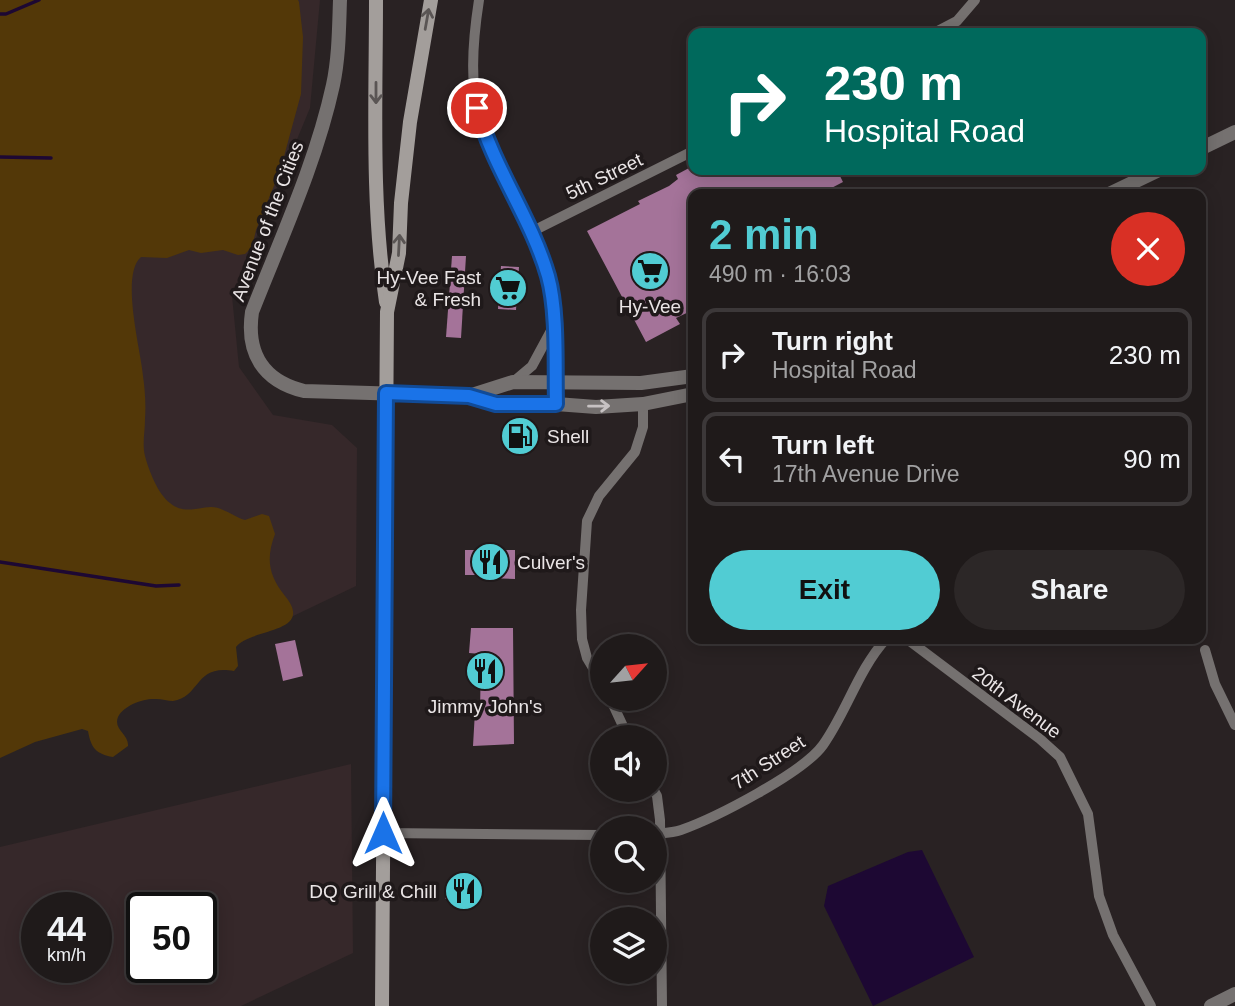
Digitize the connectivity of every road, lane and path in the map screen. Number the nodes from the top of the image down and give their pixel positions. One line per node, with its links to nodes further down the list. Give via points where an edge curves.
1 (340, 0): 18 (street, Avenue of the Cities, via 338,55 330,99 252,312 250,329 261,366 281,382 304,391)
2 (376, 0): 13 (main road, one-way to 13, via 375,203)
3 (431, 0): 13 (main road, one-way to 3, via 399,253 410,122)
4 (479, 0): 12 (street, via 472,51 477,108 492,153)
5 (975, 0): 6 (street, via 957,21)
6 (944, 28)
7 (1235, 132): 8 (street)
8 (1206, 146)
9 (688, 154): 12 (street, 5th Street)
10 (1149, 175): 11 (street)
11 (1119, 189)
12 (531, 232): 14 (street, via 549,279)
13 (387, 312): 18 (main road)
14 (553, 326): 16 (street, via 532,366); 17 (street)
15 (688, 377): 17 (street, via 642,383)
16 (513, 382): 17 (street); 20 (street)
17 (555, 383): 21 (street)
18 (386, 393): 20 (street, Avenue of the Cities); 23 (main road)
19 (688, 395): 22 (street)
20 (469, 396): 21 (street, via 496,404)
21 (556, 404): 22 (street, one-way to 22)
22 (643, 404): 28 (street, via 643,427 635,452 599,496 587,522 581,610 582,639)
23 (387, 465): 24 (main road); 31 (main road)
24 (385, 643)
25 (882, 644): 30 (street, 7th Street, via 861,673 841,718 805,763 721,812)
26 (914, 644): 37 (street, 20th Avenue, via 1060,757 1088,814 1099,896 1113,935)
27 (1205, 650): 29 (street)
28 (590, 663)
29 (1235, 725)
30 (667, 832)
31 (383, 833): 32 (street); 35 (main road)
32 (590, 835)
33 (662, 893): 36 (street)
34 (1235, 994): 38 (street)
35 (383, 1006)
36 (662, 1006)
37 (1151, 1006)
38 (1211, 1006)

